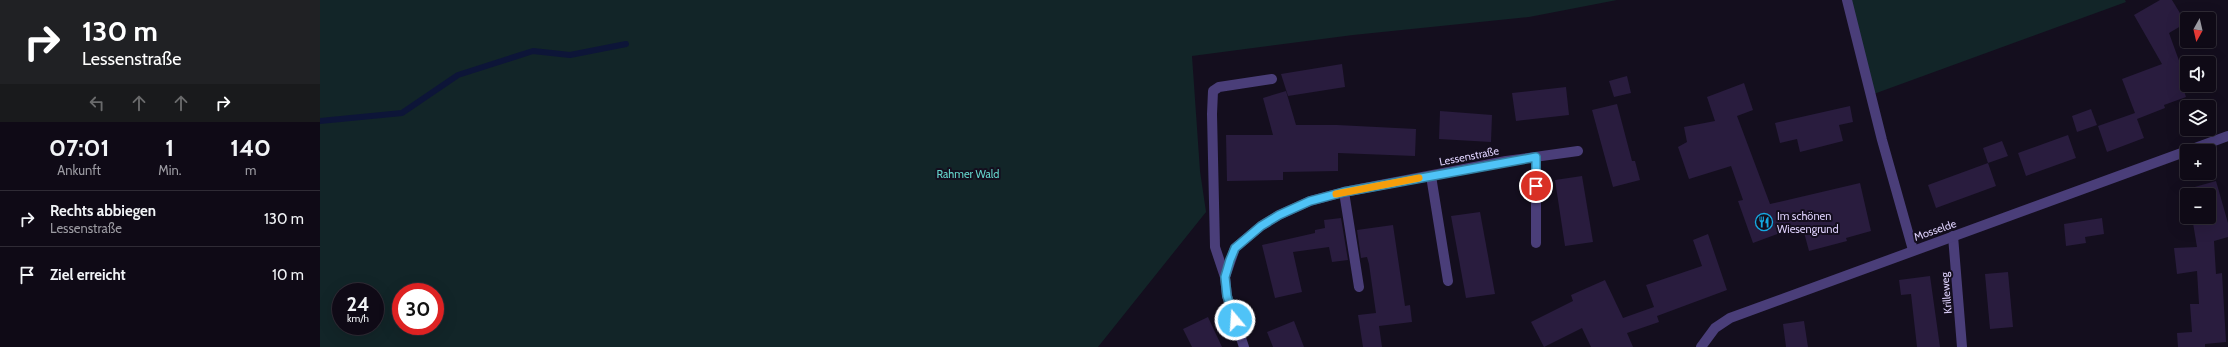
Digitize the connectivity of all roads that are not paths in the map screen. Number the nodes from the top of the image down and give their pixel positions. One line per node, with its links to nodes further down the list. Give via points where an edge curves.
1 (1847, 0): 12 (street)
2 (1272, 80): 13 (street, via 1219,87 1213,91 1214,247)
3 (2228, 136): 4 (street, Mosselde)
4 (2206, 144)
5 (1578, 151): 7 (street, Lessenstraße)
6 (2180, 154): 10 (street, Mosselde)
7 (1536, 157): 8 (street, Lessenstraße); 11 (street)
8 (1431, 176): 9 (street, Lessenstraße); 14 (street, Lessenstraße)
9 (1344, 192): 13 (street, Lessenstraße, via 1310,201 1261,226 1235,248); 15 (street)
10 (1953, 236): 12 (street, Mosselde); 18 (street, Krilleweg)
11 (1536, 243)
12 (1913, 250): 17 (street, Mosselde, via 1730,318 1715,328)
13 (1225, 277): 16 (street, Lessenstraße, via 1227,296)
14 (1448, 281)
15 (1359, 287)
16 (1244, 347)
17 (1701, 347)
18 (1962, 347)

